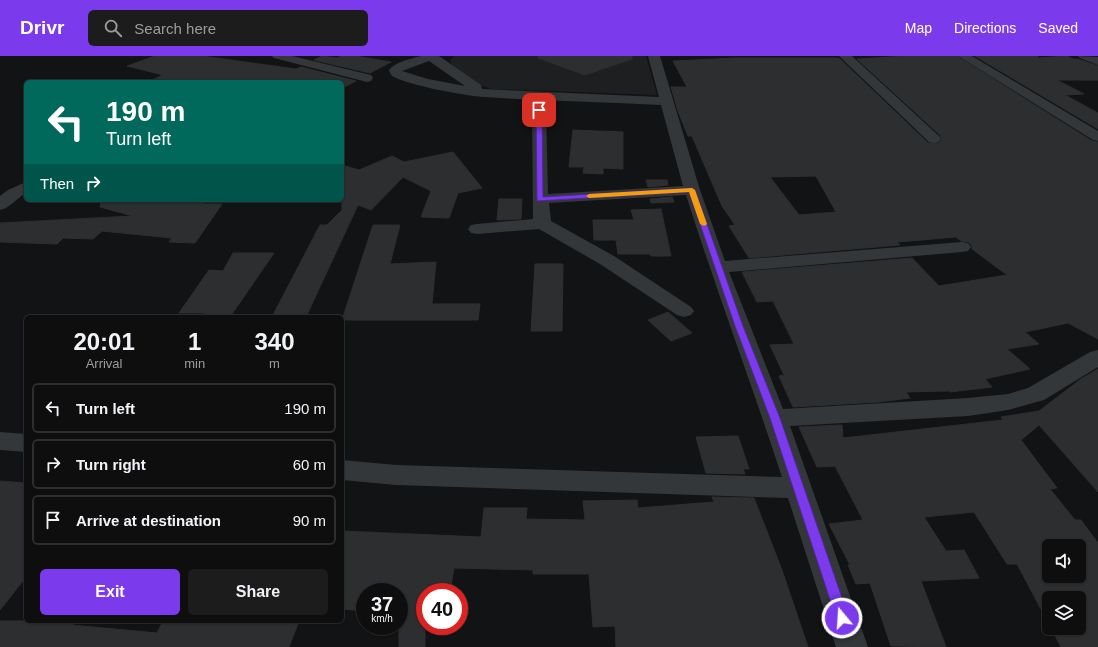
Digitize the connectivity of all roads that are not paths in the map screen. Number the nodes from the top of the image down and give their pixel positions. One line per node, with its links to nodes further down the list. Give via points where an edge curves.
1 (278, 56): 9 (street)
2 (432, 56): 8 (street); 11 (street)
3 (654, 56): 12 (street)
4 (845, 56): 15 (street)
5 (964, 56): 14 (street)
6 (1084, 56): 7 (street)
7 (1098, 61)
8 (395, 70): 9 (street); 11 (street, via 404,77)
9 (367, 78): 10 (street)
10 (344, 84)
11 (482, 93): 12 (street)
12 (666, 101): 17 (street)
13 (539, 110): 18 (street)
14 (1098, 137)
15 (934, 139)
16 (24, 188): 19 (street)
17 (692, 190): 18 (street); 23 (street)
18 (540, 200): 20 (street)
19 (0, 205)
20 (542, 223): 21 (street); 24 (street, via 607,260)
21 (477, 229)
22 (962, 247): 23 (street)
23 (718, 267): 26 (street)
24 (684, 311)
25 (1098, 357): 26 (street, via 1036,394 1008,402 968,407)
26 (775, 418): 30 (street)
27 (0, 441): 28 (street)
28 (24, 443)
29 (344, 470): 30 (street, via 396,475)
30 (799, 488): 31 (street)
31 (852, 647)

